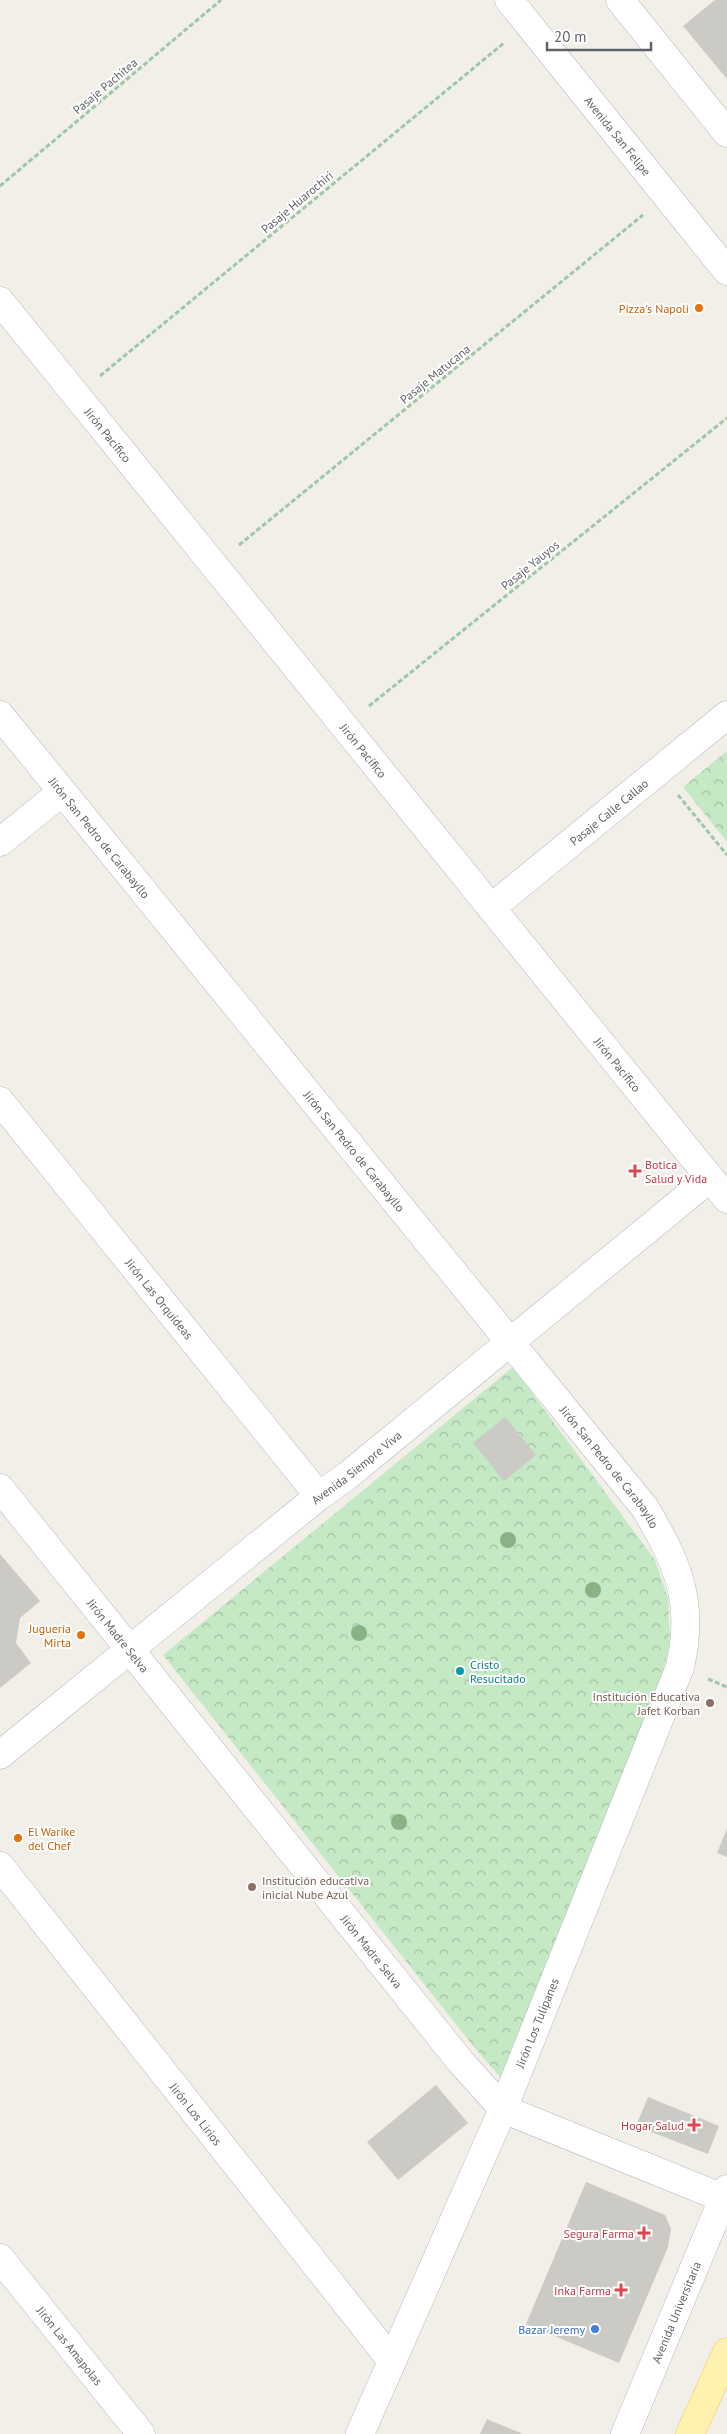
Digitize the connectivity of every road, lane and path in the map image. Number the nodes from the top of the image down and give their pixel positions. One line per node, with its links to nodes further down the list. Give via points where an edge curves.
1 (221, 0): 6 (path, Pasaje Pachitea)
2 (509, 0): 4 (street, Avenida San Felipe)
3 (620, 0): 5 (street)
4 (528, 24): 7 (street, Avenida San Felipe); 10 (path, Pasaje Huarochiri)
5 (727, 133)
6 (0, 186)
7 (666, 196): 8 (street, Avenida San Felipe); 12 (path, Pasaje Matucana)
8 (727, 271)
9 (0, 301): 10 (street, Jirón Pacífico)
10 (78, 395): 12 (street, Jirón Pacífico)
11 (727, 418): 15 (path, Pasaje Yauyos)
12 (214, 566): 15 (street, Jirón Pacífico)
13 (0, 715): 17 (street, Jirón San Pedro de Carabayllo)
14 (727, 715): 16 (street, Pasaje Calle Callao)
15 (344, 726): 20 (street, Jirón Pacífico)
16 (659, 771): 19 (path); 20 (street, Pasaje Calle Callao)
17 (62, 792): 18 (street); 24 (street, Jirón San Pedro de Carabayllo)
18 (0, 842)
19 (727, 855)
20 (491, 908): 22 (street, Jirón Pacífico)
21 (0, 1101): 26 (street, Jirón Las Orquídeas)
22 (710, 1178): 23 (street, Jirón Pacífico); 24 (street, Avenida Siempre Viva)
23 (727, 1199)
24 (510, 1341): 26 (street, Avenida Siempre Viva); 27 (street, Jirón San Pedro de Carabayllo, via 645,1508 678,1571)
25 (0, 1488): 28 (street, Jirón Madre Selva)
26 (319, 1496): 28 (street, Avenida Siempre Viva)
27 (685, 1603): 31 (street, Jirón Los Tulipanes, via 686,1639 680,1667)
28 (130, 1650): 29 (street, Avenida Siempre Viva); 31 (street, Jirón Madre Selva, via 460,2061)
29 (0, 1755)
30 (0, 1866): 35 (street, Jirón Los Lirios)
31 (503, 2109): 32 (street, Jirón Madre Selva); 35 (street, Jirón Los Tulipanes)
32 (725, 2194): 38 (street, Avenida Universitaria)
33 (0, 2258): 36 (street, Jirón Las Amapolas)
34 (727, 2352): 39 (main road)
35 (392, 2361): 37 (street, Jirón Los Tulipanes)
36 (141, 2434)
37 (360, 2434)
38 (625, 2434)
39 (690, 2434)

